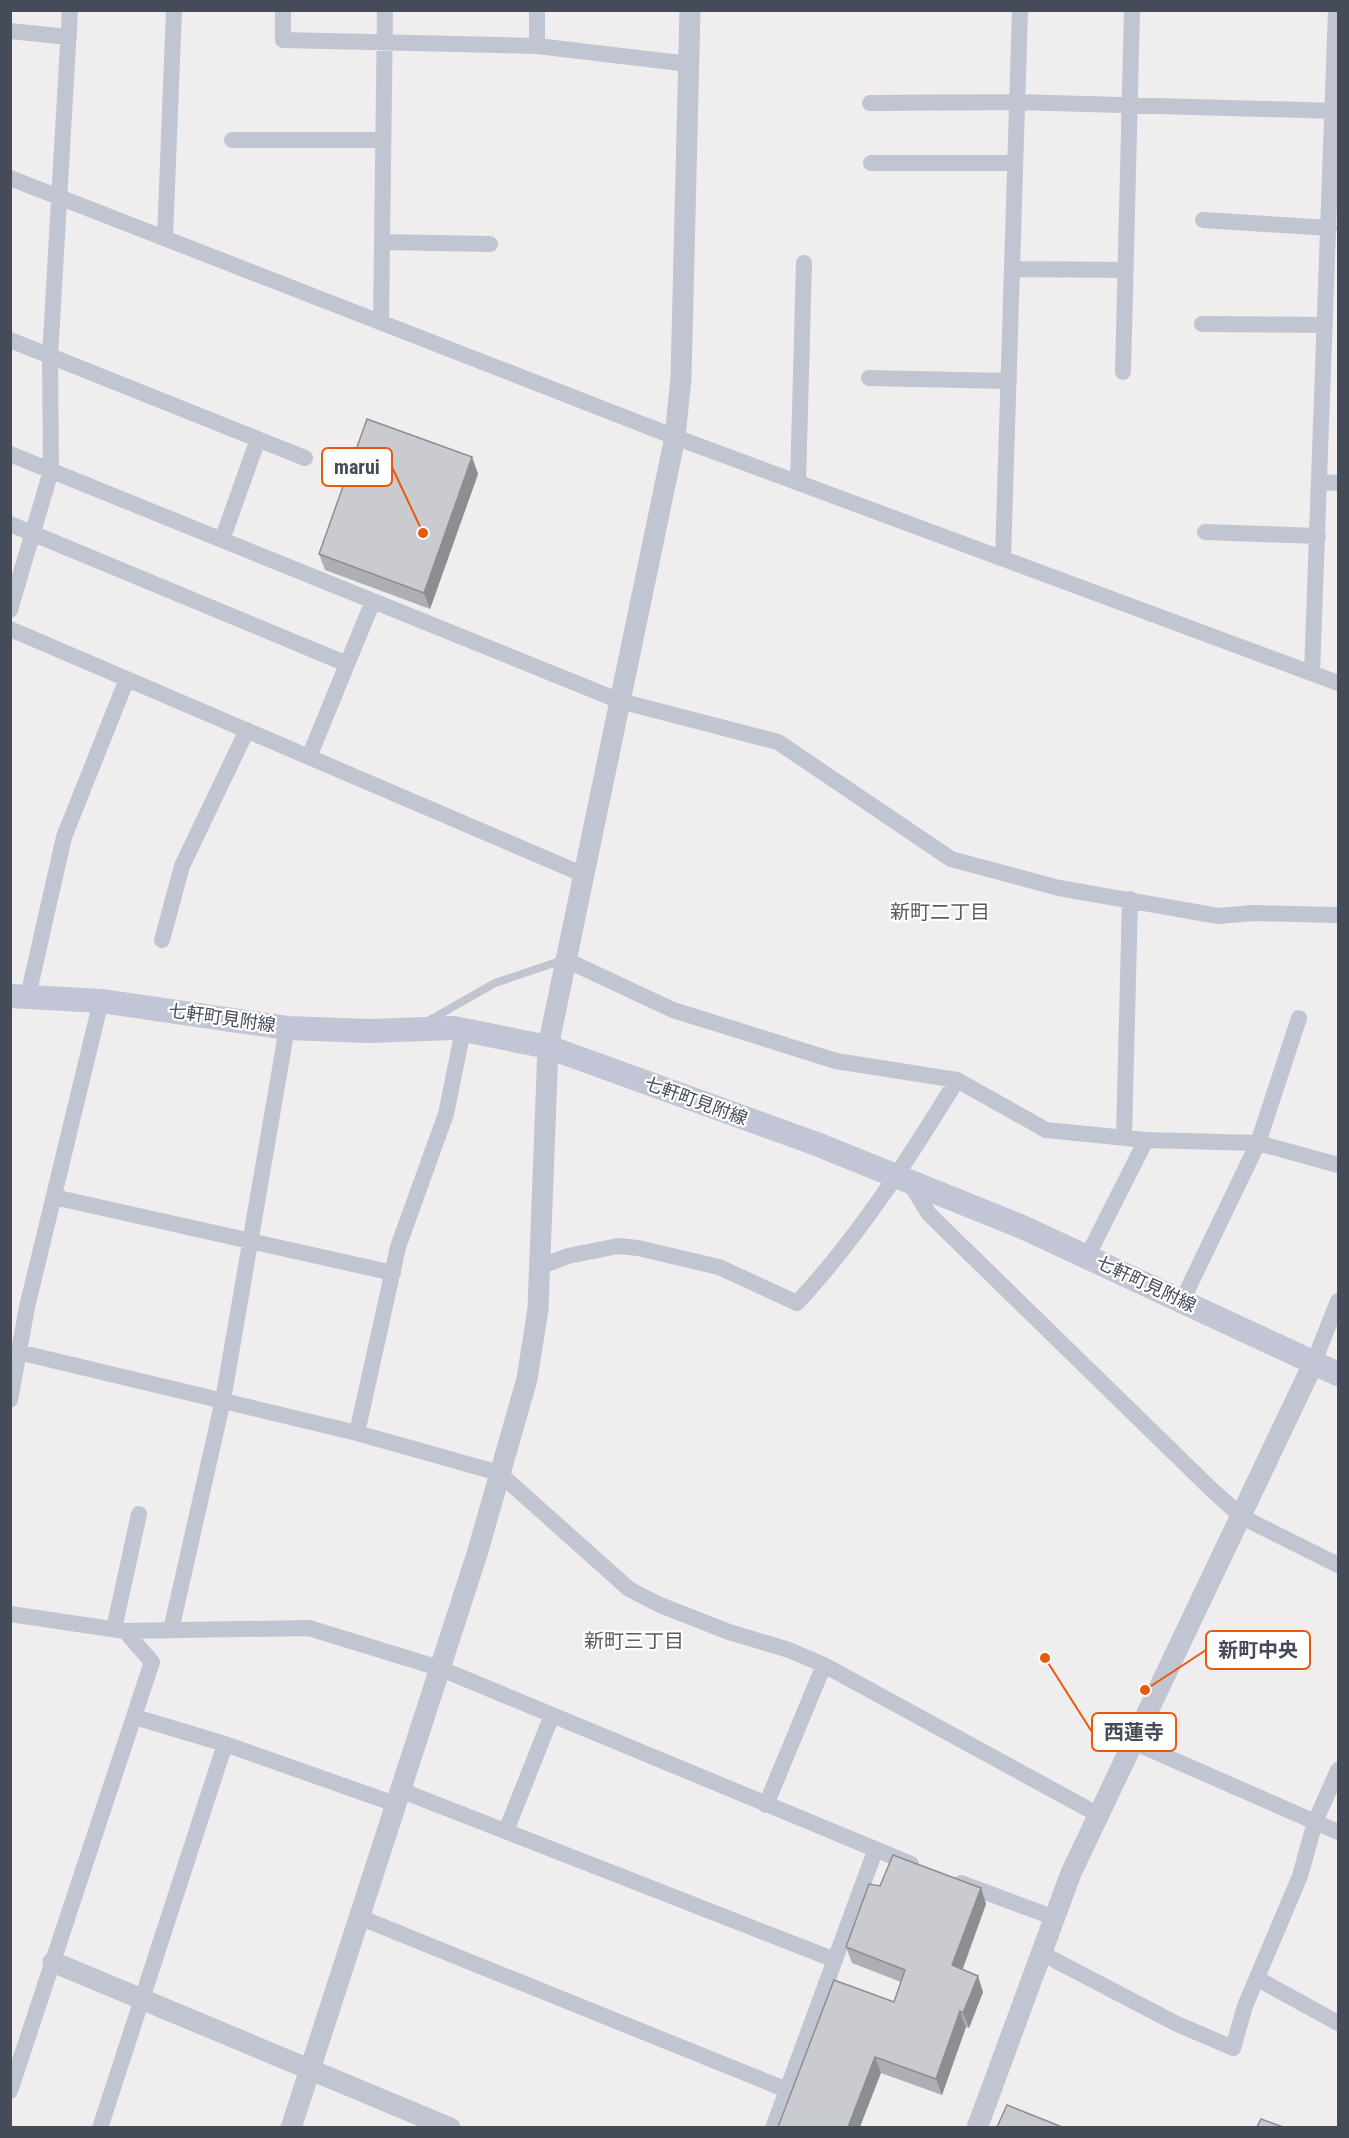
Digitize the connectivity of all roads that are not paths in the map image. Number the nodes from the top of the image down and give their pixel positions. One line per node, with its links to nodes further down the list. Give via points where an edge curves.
1 (70, 10): 11 (street)
2 (174, 10): 28 (street)
3 (284, 10): 12 (street, via 283,40)
4 (385, 10): 12 (street)
5 (537, 10): 13 (street)
6 (690, 10): 14 (street)
7 (1020, 10): 15 (street)
8 (1132, 10): 17 (street)
9 (1336, 10): 18 (street)
10 (10, 31): 11 (street)
11 (69, 37): 24 (street)
12 (383, 42): 13 (street); 20 (street)
13 (537, 46): 14 (street)
14 (688, 64): 43 (street, via 681,378)
15 (1016, 102): 16 (street); 17 (street); 22 (street)
16 (870, 104)
17 (1130, 105): 18 (street); 33 (street)
18 (1336, 111): 25 (street)
19 (232, 140): 20 (street)
20 (382, 140): 29 (street)
21 (871, 163): 22 (street)
22 (1015, 164): 32 (street)
23 (10, 178): 24 (street)
24 (58, 197): 28 (street); 38 (street)
25 (1334, 208): 27 (street)
26 (1203, 220): 27 (street)
27 (1329, 228): 36 (street)
28 (165, 238): 34 (street)
29 (382, 242): 30 (street); 34 (street)
30 (490, 244)
31 (804, 263): 49 (street)
32 (1012, 269): 33 (street); 42 (street)
33 (1125, 270): 39 (street)
34 (381, 322): 43 (street)
35 (1202, 324): 36 (street)
36 (1325, 325): 40 (street)
37 (10, 340): 38 (street)
38 (50, 357): 44 (street); 47 (street)
39 (1123, 372)
40 (1331, 376): 48 (street)
41 (869, 378): 42 (street)
42 (1009, 381): 56 (street)
43 (675, 437): 49 (street); 64 (street)
44 (258, 439): 46 (street); 55 (street)
45 (10, 454): 47 (street)
46 (306, 458)
47 (51, 471): 53 (street); 55 (street)
48 (1320, 482): 50 (street); 54 (street)
49 (798, 483): 56 (street)
50 (1338, 483)
51 (10, 524): 53 (street)
52 (1205, 532): 54 (street)
53 (34, 533): 58 (street); 60 (street)
54 (1318, 536): 61 (street)
55 (222, 540): 57 (street)
56 (1003, 558): 61 (street)
57 (374, 601): 60 (street); 64 (street)
58 (10, 610)
59 (10, 629): 62 (street)
60 (347, 664): 66 (street)
61 (1312, 673): 63 (street)
62 (127, 679): 65 (street); 72 (street, via 64,837)
63 (1338, 683)
64 (620, 701): 67 (street); 68 (street, via 778,742 951,859 1059,888)
65 (247, 730): 66 (street); 70 (street, via 182,866)
66 (309, 757): 67 (street)
67 (582, 874): 71 (street)
68 (1130, 898): 69 (street, via 1218,916); 80 (street)
69 (1338, 915)
70 (162, 940)
71 (564, 959): 76 (lane, via 495,983); 78 (street); 79 (street, via 673,1010 836,1061)
72 (19, 996): 73 (main road, 七軒町見附線)
73 (100, 1001): 75 (main road, 七軒町見附線); 85 (street)
74 (1299, 1018): 82 (street)
75 (287, 1028): 76 (main road, 七軒町見附線); 86 (street)
76 (414, 1029): 77 (main road, 七軒町見附線)
77 (463, 1030): 78 (main road, 七軒町見附線); 89 (street, via 446,1114 398,1247)
78 (548, 1047): 84 (main road, 七軒町見附線); 88 (street)
79 (957, 1080): 80 (street, via 1046,1130); 84 (street)
80 (1124, 1137): 81 (street)
81 (1146, 1140): 82 (street); 87 (street)
82 (1258, 1143): 83 (street); 90 (street)
83 (1338, 1165)
84 (903, 1178): 87 (main road, 七軒町見附線); 88 (street, via 797,1303 720,1267 638,1248 618,1246 568,1256); 100 (street, via 936,1221)
85 (54, 1197): 86 (street); 92 (street)
86 (251, 1242): 89 (street); 96 (street)
87 (1088, 1257): 90 (main road, 七軒町見附線)
88 (539, 1268): 98 (street, via 538,1309 527,1379)
89 (393, 1273): 97 (street)
90 (1182, 1301): 93 (main road, 七軒町見附線)
91 (1338, 1301): 93 (street)
92 (16, 1351): 95 (street); 96 (street)
93 (1314, 1362): 94 (main road, 七軒町見附線); 100 (street)
94 (1338, 1374)
95 (10, 1400)
96 (224, 1400): 97 (street); 104 (street)
97 (357, 1433): 98 (street)
98 (500, 1473): 105 (street, via 629,1589 729,1632); 106 (street)
99 (139, 1514): 103 (street)
100 (1242, 1517): 101 (street); 109 (street)
101 (1338, 1565)
102 (10, 1614): 103 (street)
103 (119, 1630): 104 (street); 108 (street, via 152,1662)
104 (171, 1630): 106 (street, via 309,1628)
105 (824, 1665): 113 (street); 114 (street)
106 (439, 1668): 107 (street); 112 (street)
107 (552, 1715): 113 (street); 116 (street)
108 (135, 1717): 110 (street); 123 (street)
109 (1132, 1742): 114 (street); 115 (street)
110 (225, 1744): 112 (street); 125 (street)
111 (1338, 1770): 115 (street)
112 (397, 1797): 116 (street); 119 (street)
113 (766, 1805): 118 (street)
114 (1098, 1814): 120 (street)
115 (1315, 1822): 117 (street); 124 (street, via 1300,1876)
116 (506, 1831): 122 (street)
117 (1338, 1832)
118 (875, 1851): 120 (street); 122 (street)
119 (359, 1917): 127 (street); 128 (street)
120 (1054, 1918): 121 (street)
121 (1041, 1953): 124 (street, via 1177,2024 1233,2048 1245,2006); 134 (street)
122 (835, 1960): 128 (street)
123 (53, 1962): 125 (street); 129 (street)
124 (1258, 1979): 126 (street)
125 (142, 1999): 127 (street); 130 (street)
126 (1338, 2023)
127 (310, 2069): 131 (street); 132 (street)
128 (787, 2090): 133 (street)
129 (10, 2091)
130 (100, 2127)
131 (291, 2127)
132 (450, 2127)
133 (773, 2127)
134 (977, 2127)

